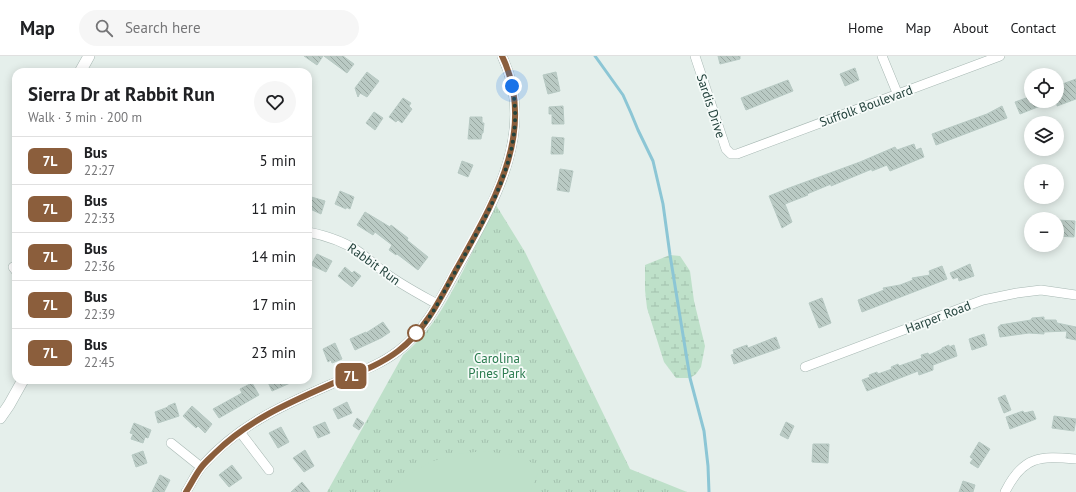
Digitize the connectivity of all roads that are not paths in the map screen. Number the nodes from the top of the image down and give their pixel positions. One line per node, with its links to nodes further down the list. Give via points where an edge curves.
1 (89, 56): 6 (street)
2 (502, 56): 11 (street, via 514,95 511,152 489,212)
3 (695, 56): 8 (street, Sardis Drive, via 720,134)
4 (882, 56): 7 (street)
5 (1000, 56): 7 (street, Suffolk Boulevard)
6 (82, 68)
7 (898, 95): 8 (street, Suffolk Boulevard, via 749,150)
8 (731, 154)
9 (312, 233): 11 (street, Rabbit Run, via 350,246 384,272)
10 (1076, 295): 12 (street, Harper Road, via 1041,290 982,300)
11 (437, 304): 15 (street, via 424,324 398,352 358,373 283,405)
12 (805, 367)
13 (21, 384): 14 (street)
14 (0, 418)
15 (240, 432): 18 (street); 19 (street)
16 (171, 443): 18 (street)
17 (1076, 459): 21 (street, via 1052,457 1032,460 1020,469)
18 (201, 467): 20 (street)
19 (268, 470)
20 (186, 492)
21 (1005, 492)

